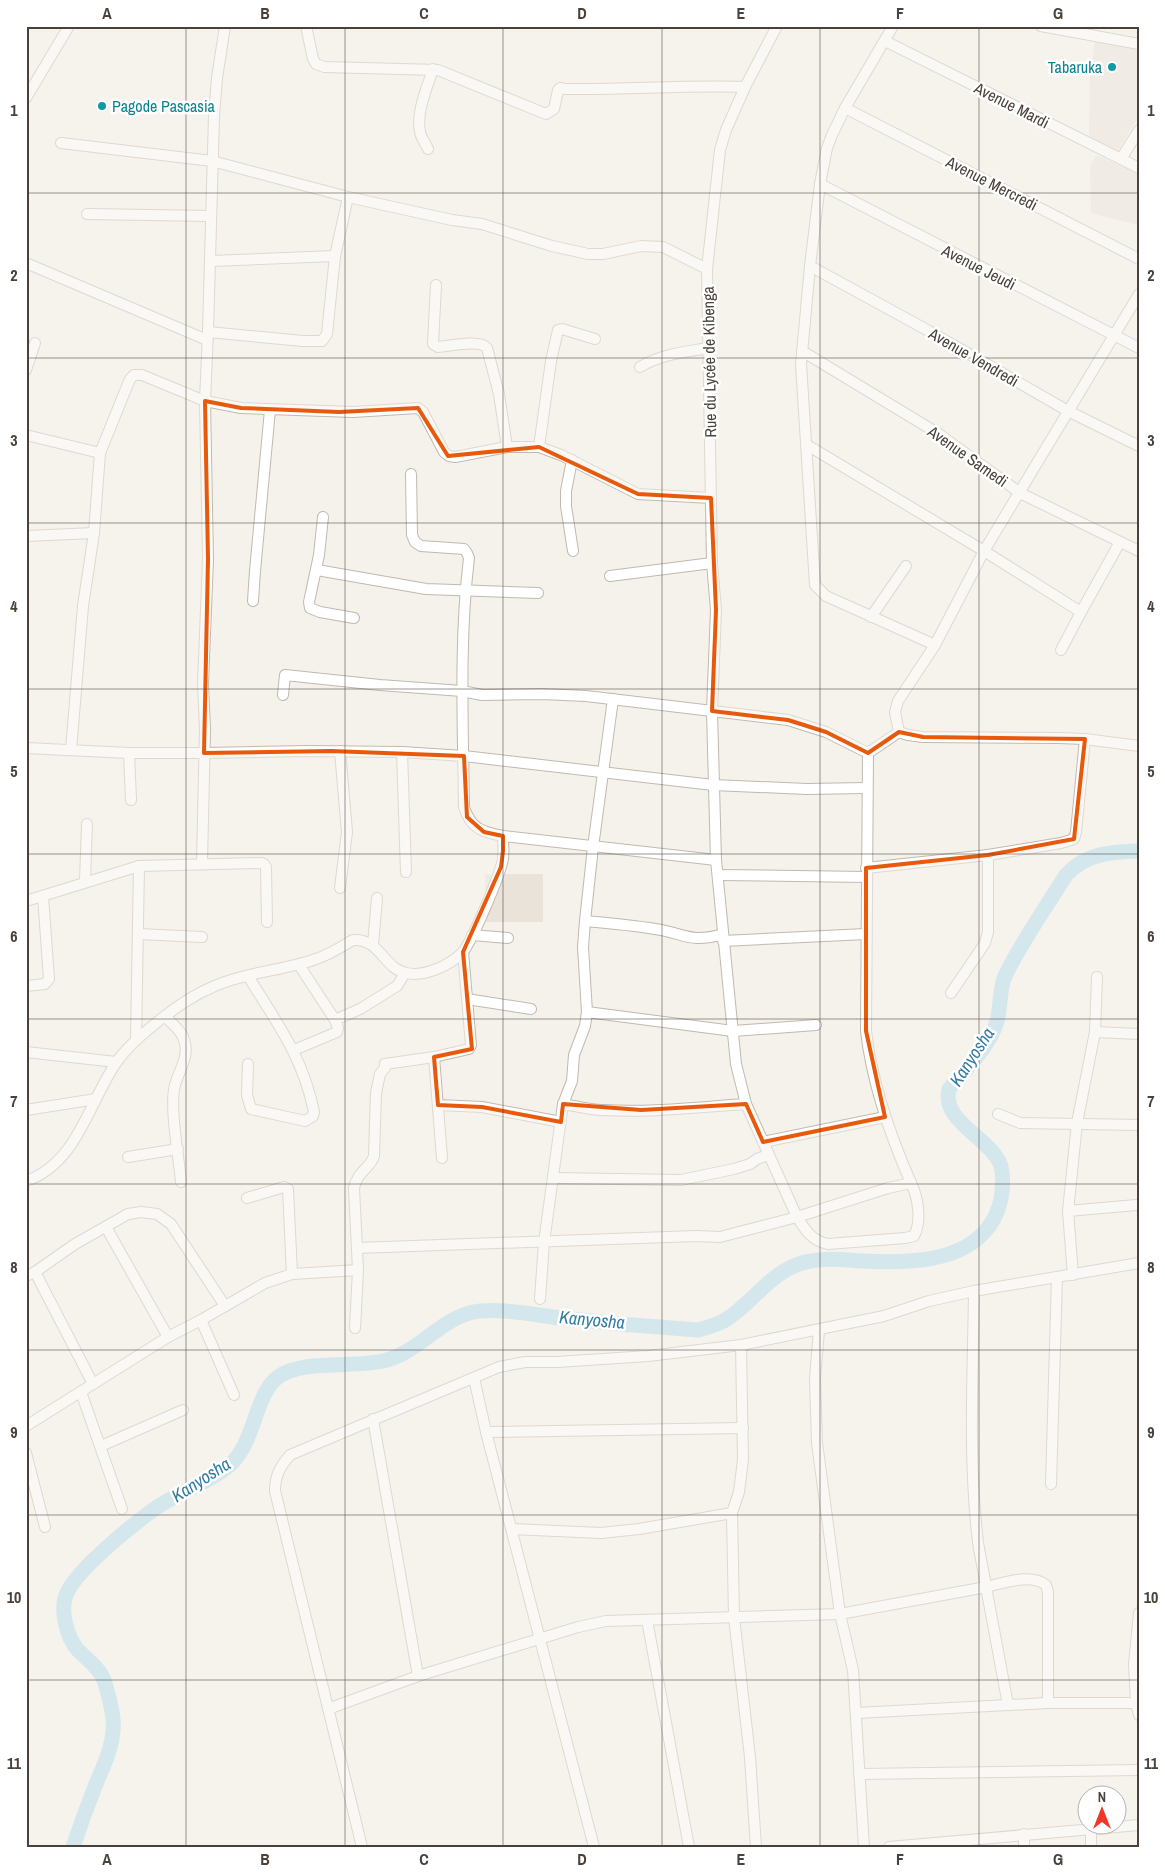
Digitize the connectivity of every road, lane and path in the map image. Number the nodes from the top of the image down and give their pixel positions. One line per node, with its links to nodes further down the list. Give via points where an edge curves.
1 (69, 26): 11 (street)
2 (225, 26): 17 (street, via 217,78)
3 (306, 26): 9 (street, via 313,59 324,67)
4 (777, 26): 10 (street, Rue du Lycée de Kibenga)
5 (893, 26): 7 (street)
6 (1041, 26): 8 (street)
7 (885, 41): 12 (street); 16 (street, Avenue Mardi)
8 (1139, 44)
9 (433, 69): 10 (street, via 546,114 554,109 560,88 607,90); 15 (street, via 419,125)
10 (745, 86): 28 (street, Rue du Lycée de Kibenga, via 720,150)
11 (26, 98)
12 (845, 108): 19 (street, via 827,148); 24 (street, Avenue Mercredi)
13 (1139, 130): 16 (street)
14 (61, 143): 17 (street)
15 (428, 150)
16 (1121, 158): 18 (street, Avenue Mardi)
17 (212, 161): 20 (street); 22 (street)
18 (1139, 168)
19 (820, 184): 27 (street); 32 (street, Avenue Jeudi)
20 (348, 197): 23 (street); 28 (street, via 482,224 588,254 642,246 663,247)
21 (87, 214): 22 (street)
22 (211, 216): 25 (street)
23 (335, 256): 25 (street); 31 (street, via 327,334 322,340)
24 (1139, 258)
25 (211, 261): 31 (street)
26 (26, 263): 31 (street)
27 (810, 266): 37 (street); 42 (street, Avenue Vendredi)
28 (707, 269): 35 (street, Rue du Lycée de Kibenga)
29 (436, 286): 46 (street, via 433,344 438,347 477,343 487,348 499,394)
30 (1139, 294): 32 (street)
31 (208, 336): 40 (street)
32 (1113, 336): 36 (street, Avenue Jeudi); 42 (street)
33 (595, 339): 47 (street, via 558,330)
34 (35, 343): 39 (street)
35 (708, 348): 38 (street, via 665,356); 52 (street, Rue du Lycée de Kibenga)
36 (1139, 348)
37 (802, 351): 44 (street); 51 (street, Avenue Samedi, via 939,434)
38 (640, 367)
39 (26, 370)
40 (205, 402): 41 (street); 48 (street, via 142,375 134,376); 84 (street, via 208,560)
41 (270, 410): 46 (street, via 353,412 418,408 449,456); 66 (street)
42 (1068, 411): 45 (street, Avenue Vendredi); 51 (street)
43 (26, 435): 48 (street)
44 (807, 446): 58 (street); 68 (street, via 815,585 826,596)
45 (1139, 446)
46 (507, 447): 47 (street)
47 (539, 447): 49 (street)
48 (100, 453): 54 (street)
49 (572, 460): 52 (street, via 638,494); 57 (street, via 566,506)
50 (411, 474): 64 (street, via 413,538 421,546 466,550 469,558)
51 (1020, 493): 56 (street, Avenue Samedi); 58 (street)
52 (711, 498): 60 (street, Rue du Lycée de Kibenga)
53 (323, 517): 62 (street)
54 (94, 533): 55 (street); 80 (street, via 83,606)
55 (26, 536)
56 (1120, 542): 59 (street, Avenue Samedi); 67 (street)
57 (573, 551)
58 (984, 551): 67 (street); 70 (street)
59 (1139, 551)
60 (712, 563): 63 (street); 75 (street, Rue du Lycée de Kibenga, via 716,610)
61 (906, 566): 68 (street)
62 (317, 570): 64 (street, via 426,589); 69 (street, via 310,608)
63 (610, 576)
64 (465, 590): 65 (street); 72 (street)
65 (538, 592)
66 (254, 601)
67 (1080, 612): 71 (street)
68 (871, 617): 70 (street)
69 (354, 618)
70 (935, 645): 76 (street, via 898,701)
71 (1062, 650)
72 (462, 691): 73 (street, via 285,675); 74 (street, via 489,695 563,694); 86 (street)
73 (283, 695)
74 (613, 699): 75 (street); 87 (street)
75 (712, 711): 85 (street, via 788,720 826,732); 88 (street, Rue du Lycée de Kibenga)
76 (899, 732): 77 (street, via 923,737); 85 (street)
77 (1085, 739): 78 (street); 94 (street, via 1074,839)
78 (1139, 746)
79 (26, 748): 80 (street)
80 (72, 750): 83 (street)
81 (340, 751): 82 (street); 84 (street); 102 (street, via 347,832)
82 (402, 752): 86 (street); 98 (street)
83 (129, 753): 84 (street); 90 (street)
84 (204, 753): 96 (street)
85 (868, 753): 89 (street)
86 (464, 756): 87 (street); 92 (street, via 464,807 467,817 484,832)
87 (604, 774): 88 (street); 93 (street)
88 (713, 786): 89 (street); 95 (street, Rue du Lycée de Kibenga)
89 (866, 788): 99 (street)
90 (131, 800)
91 (88, 824): 101 (street)
92 (503, 836): 93 (street); 110 (street, via 500,867)
93 (593, 847): 95 (street); 106 (street)
94 (988, 855): 99 (street); 121 (street, via 986,944)
95 (716, 860): 100 (street, Rue du Lycée de Kibenga)
96 (202, 864): 97 (street); 107 (street, via 264,864)
97 (139, 866): 101 (street); 108 (street)
98 (406, 872)
99 (866, 872): 100 (street); 109 (street)
100 (718, 875): 112 (street, Rue du Lycée de Kibenga)
101 (85, 881): 103 (street)
102 (340, 888)
103 (43, 896): 105 (street); 120 (street, via 49,979 45,984)
104 (377, 898): 114 (street)
105 (26, 901)
106 (585, 921): 112 (street, via 656,929 689,938); 124 (street, via 583,947)
107 (267, 922)
108 (138, 934): 111 (street); 131 (street)
109 (866, 934): 112 (street); 143 (street, via 868,1053)
110 (472, 935): 113 (street); 115 (street)
111 (202, 937)
112 (723, 937): 128 (street, Rue du Lycée de Kibenga)
113 (508, 938)
114 (373, 945): 116 (street, via 353,940); 117 (street)
115 (463, 952): 117 (street, via 436,969); 122 (street)
116 (299, 965): 118 (street); 126 (street)
117 (405, 973): 126 (street, via 397,986)
118 (248, 976): 125 (street, via 216,986); 132 (street)
119 (1097, 977): 129 (street)
120 (26, 986)
121 (951, 993)
122 (467, 999): 123 (street); 134 (street, via 472,1045 469,1049)
123 (531, 1009)
124 (587, 1012): 128 (street); 138 (street, via 574,1055 572,1081)
125 (165, 1016): 131 (street); 148 (street, via 184,1039 186,1049 174,1090)
126 (335, 1020): 132 (street, via 337,1032)
127 (816, 1025): 128 (street)
128 (733, 1031): 139 (street, Rue du Lycée de Kibenga, via 736,1064)
129 (1095, 1032): 130 (street); 145 (street)
130 (1139, 1034)
131 (136, 1040): 135 (street)
132 (294, 1050): 136 (street, via 310,1089 314,1112 306,1121 251,1109 247,1094)
133 (26, 1052): 135 (street)
134 (434, 1058): 140 (street); 162 (street, via 385,1064 380,1074 376,1093 374,1156 358,1175 354,1188)
135 (116, 1062): 137 (street)
136 (248, 1064)
137 (96, 1099): 141 (street); 153 (street, via 62,1156)
138 (563, 1104): 139 (street, via 600,1110 689,1109); 144 (street)
139 (746, 1104): 147 (street, Rue du Lycée de Kibenga)
140 (438, 1105): 144 (street, via 482,1107); 151 (street)
141 (26, 1110)
142 (998, 1114): 145 (street, via 1020,1123)
143 (885, 1117): 147 (street); 155 (street)
144 (561, 1122): 152 (street)
145 (1077, 1123): 146 (street); 158 (street)
146 (1139, 1125)
147 (763, 1142): 149 (street, Rue du Lycée de Kibenga)
148 (178, 1149): 150 (street); 154 (street)
149 (768, 1155): 152 (street, via 734,1169 681,1180); 159 (street, Rue du Lycée de Kibenga)
150 (128, 1157)
151 (442, 1158)
152 (552, 1178): 161 (street)
153 (26, 1181)
154 (181, 1182)
155 (911, 1183): 159 (street); 159 (street, Rue du Lycée de Kibenga, via 916,1194 914,1236 828,1244 817,1242)
156 (247, 1198): 166 (street, via 284,1187 288,1189)
157 (1136, 1205): 158 (street)
158 (1068, 1211): 167 (street)
159 (797, 1218): 161 (street, via 720,1237)
160 (106, 1227): 165 (street); 171 (street, via 128,1214 156,1214 171,1224); 175 (street)
161 (544, 1242): 162 (street); 170 (street)
162 (357, 1248): 164 (street)
163 (1139, 1263): 167 (street)
164 (358, 1270): 166 (street); 173 (street)
165 (31, 1274): 178 (street)
166 (292, 1274): 171 (street, via 266,1283)
167 (1073, 1275): 168 (street)
168 (1057, 1277): 169 (street); 188 (street)
169 (974, 1291): 174 (street); 193 (street, via 974,1504)
170 (540, 1299)
171 (225, 1306): 172 (street)
172 (201, 1320): 175 (street); 180 (street)
173 (355, 1328)
174 (820, 1330): 176 (street); 195 (street, via 815,1379 817,1443)
175 (168, 1338): 178 (street)
176 (741, 1344): 177 (street, via 648,1356 525,1362 499,1367); 184 (street)
177 (474, 1378): 182 (street); 185 (street)
178 (93, 1384): 179 (street)
179 (81, 1392): 183 (street); 186 (street)
180 (234, 1394)
181 (183, 1410): 186 (street)
182 (372, 1419): 199 (street); 203 (street, via 290,1455 275,1479 275,1492)
183 (26, 1426)
184 (743, 1428): 185 (street); 190 (street, via 739,1492)
185 (486, 1432): 192 (street)
186 (101, 1446): 189 (street)
187 (26, 1453): 191 (street)
188 (1051, 1484)
189 (122, 1509)
190 (732, 1513): 192 (street, via 602,1533); 196 (street)
191 (45, 1527)
192 (512, 1529): 198 (street)
193 (986, 1587): 195 (street); 200 (street, via 1036,1580 1046,1585 1050,1671); 202 (street)
194 (1139, 1613): 201 (street, via 1134,1664)
195 (840, 1614): 196 (street); 204 (street, via 852,1670)
196 (734, 1617): 197 (street); 214 (street)
197 (647, 1620): 198 (street, via 606,1621); 213 (street)
198 (540, 1639): 199 (street); 212 (street)
199 (418, 1676): 203 (street)
200 (1048, 1703): 201 (street); 202 (street)
201 (1136, 1703): 205 (street)
202 (1008, 1705): 204 (street)
203 (328, 1709): 211 (street)
204 (856, 1713): 207 (street)
205 (1139, 1715)
206 (1139, 1770): 207 (street)
207 (859, 1774): 215 (street)
208 (1078, 1829): 209 (street)
209 (1024, 1834): 210 (street); 217 (street)
210 (961, 1843): 216 (street)
211 (362, 1847)
212 (594, 1847)
213 (688, 1847)
214 (756, 1847)
215 (864, 1847)
216 (889, 1847)
217 (1024, 1847)

